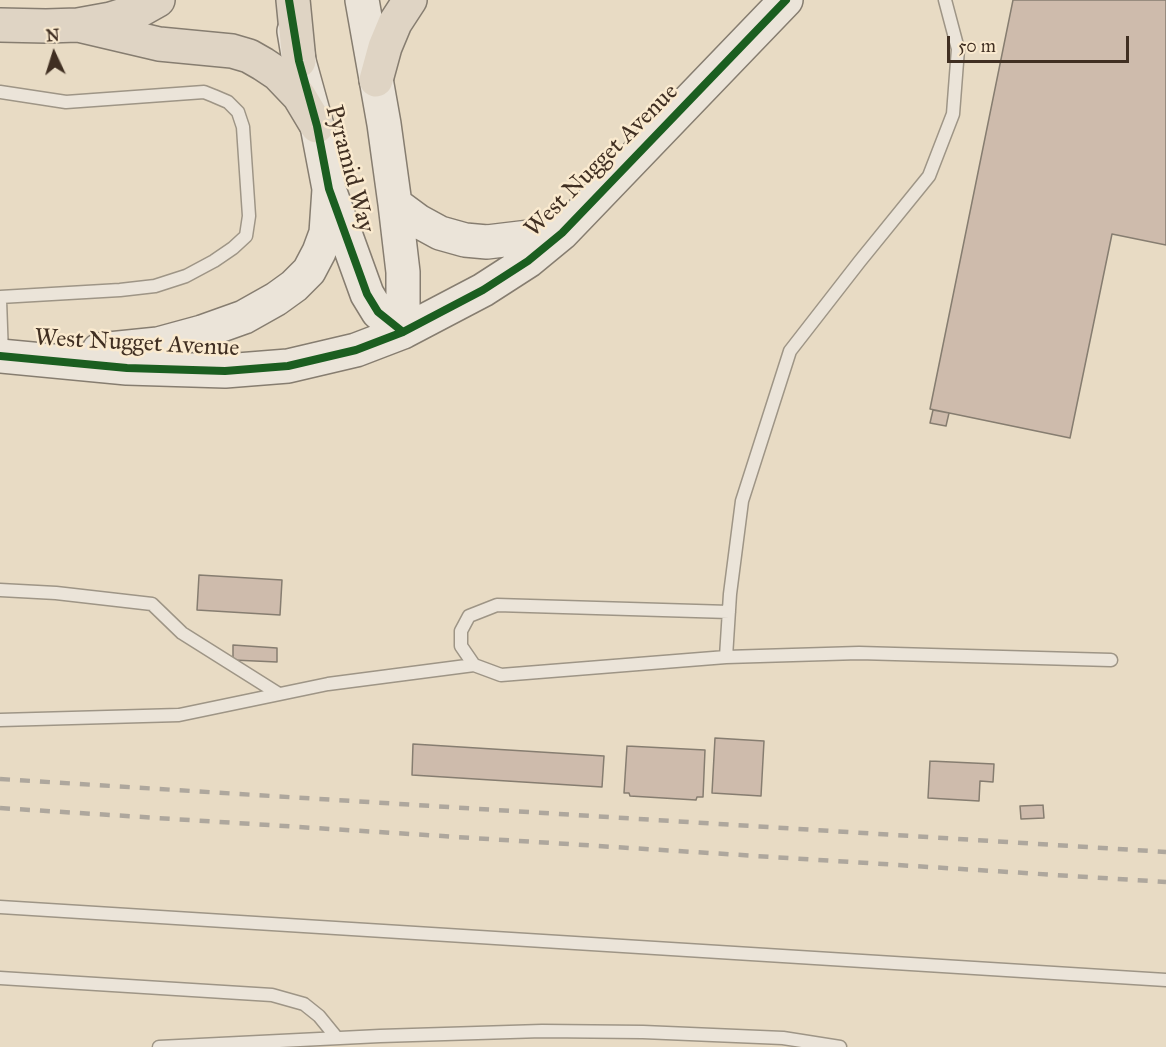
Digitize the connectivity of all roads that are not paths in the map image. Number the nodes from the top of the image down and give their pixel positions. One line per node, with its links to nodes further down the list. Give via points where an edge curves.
1 (158, 0): 8 (highway, via 111,19)
2 (291, 0): 9 (highway)
3 (363, 0): 10 (street, Pyramid Way)
4 (410, 0): 10 (highway, via 395,23)
5 (786, 0): 15 (street, West Nugget Avenue)
6 (945, 0): 20 (lane, via 958,49 953,114 929,176 790,351 742,501)
7 (0, 25): 8 (highway)
8 (78, 25): 12 (highway, via 159,44 249,56 278,74)
9 (299, 61): 12 (street, Pyramid Way)
10 (376, 80): 14 (street, Pyramid Way)
11 (0, 93): 16 (lane, via 66,102 204,92 228,102 238,112 243,127 249,216 246,236 214,261 186,276 155,286)
12 (317, 126): 13 (street, Pyramid Way)
13 (329, 189): 17 (street, Pyramid Way, via 367,294 378,312); 18 (street, via 326,232 309,272 276,299 244,317 158,344)
14 (395, 204): 15 (street, via 440,234 459,239 487,242); 17 (street, Pyramid Way, via 403,272)
15 (562, 233): 17 (street, West Nugget Avenue, via 483,290)
16 (0, 299): 18 (lane)
17 (403, 332): 18 (street, West Nugget Avenue, via 356,350 288,366 225,371 127,368)
18 (7, 357)
19 (0, 590): 24 (lane, via 152,604 182,633)
20 (729, 612): 21 (lane); 23 (lane, via 497,605 469,616 460,631 461,646)
21 (726, 657): 22 (lane, via 859,653); 23 (lane, via 501,675)
22 (1111, 660)
23 (474, 664): 24 (lane)
24 (279, 694): 25 (lane, via 179,715)
25 (0, 720)
26 (0, 907): 28 (lane)
27 (0, 978): 29 (lane, via 272,995 304,1004)
28 (1166, 980)
29 (337, 1038): 30 (lane); 31 (lane, via 643,1032 783,1038)
30 (159, 1047)
31 (840, 1047)

